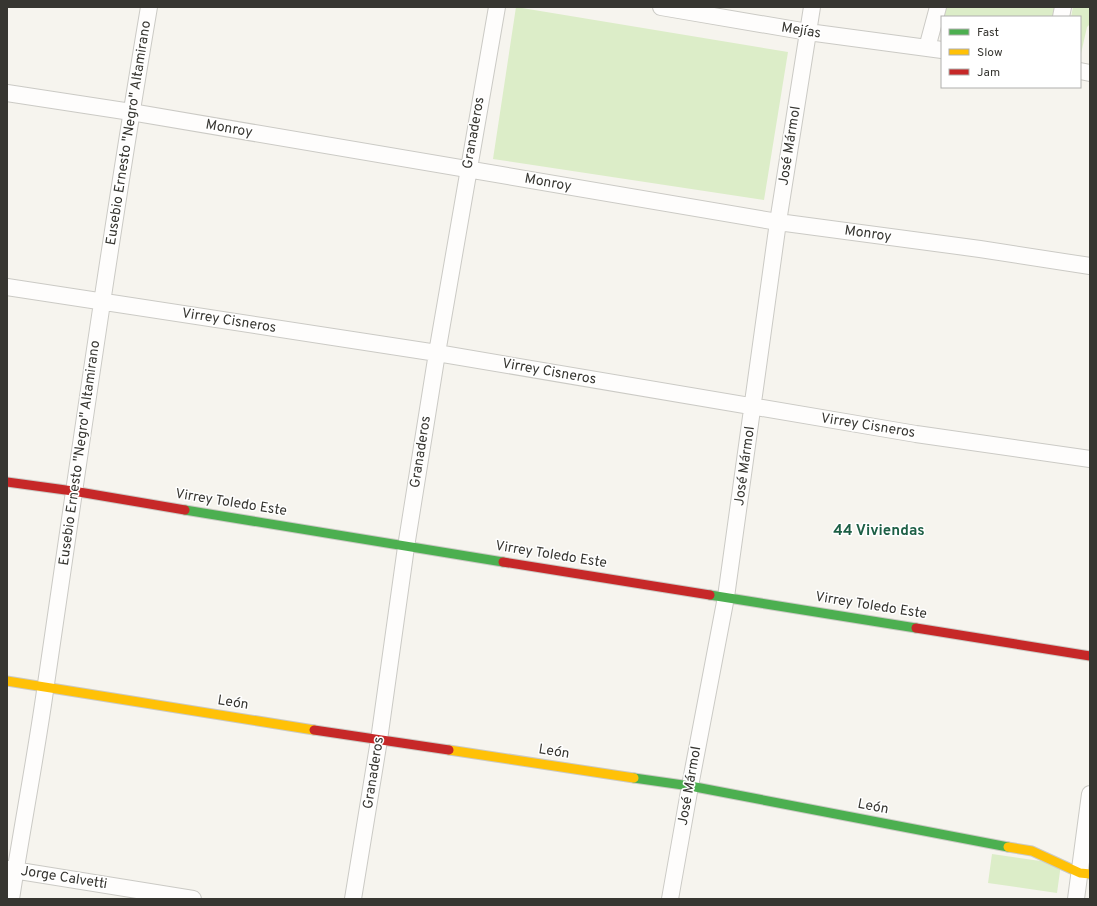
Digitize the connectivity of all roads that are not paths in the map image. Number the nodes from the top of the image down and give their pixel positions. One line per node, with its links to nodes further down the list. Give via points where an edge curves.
1 (149, 7): 9 (street, Eusebio Ernesto "Negro" Altamirano)
2 (497, 7): 10 (street, Granaderos)
3 (661, 7): 6 (street, Mejías)
4 (812, 7): 6 (street, José Mármol)
5 (938, 7): 7 (street)
6 (808, 32): 7 (street, Mejías); 11 (street, José Mármol)
7 (935, 49)
8 (7, 93): 9 (street, Monroy)
9 (131, 112): 10 (street, Monroy); 14 (street, Eusebio Ernesto "Negro" Altamirano)
10 (468, 170): 11 (street, Monroy); 15 (street, Granaderos)
11 (778, 222): 12 (street, Monroy); 16 (street, José Mármol)
12 (1090, 266)
13 (7, 287): 14 (street, Virrey Cisneros)
14 (102, 302): 15 (street, Virrey Cisneros); 19 (street, Eusebio Ernesto "Negro" Altamirano)
15 (437, 353): 16 (street, Virrey Cisneros); 20 (street, Granaderos)
16 (753, 408): 17 (street, Virrey Cisneros); 21 (street, José Mármol)
17 (1090, 459)
18 (7, 482): 19 (street, Virrey Toledo Este)
19 (73, 491): 20 (street, Virrey Toledo Este); 24 (street, Eusebio Ernesto "Negro" Altamirano)
20 (406, 546): 21 (street, Virrey Toledo Este); 25 (street, Granaderos)
21 (726, 597): 22 (street, Virrey Toledo Este); 26 (street, José Mármol)
22 (1090, 656)
23 (7, 681): 24 (street, León)
24 (46, 687): 25 (street, León); 28 (street, Eusebio Ernesto "Negro" Altamirano)
25 (379, 740): 26 (street, León); 32 (street, Granaderos)
26 (690, 786): 29 (street, León, via 1032,851); 33 (street, José Mármol)
27 (1090, 794): 29 (street)
28 (11, 869): 30 (street, Eusebio Ernesto "Negro" Altamirano); 31 (street, Jorge Calvetti)
29 (1085, 873): 34 (street)
30 (11, 899)
31 (193, 899)
32 (353, 899)
33 (670, 899)
34 (1076, 899)

